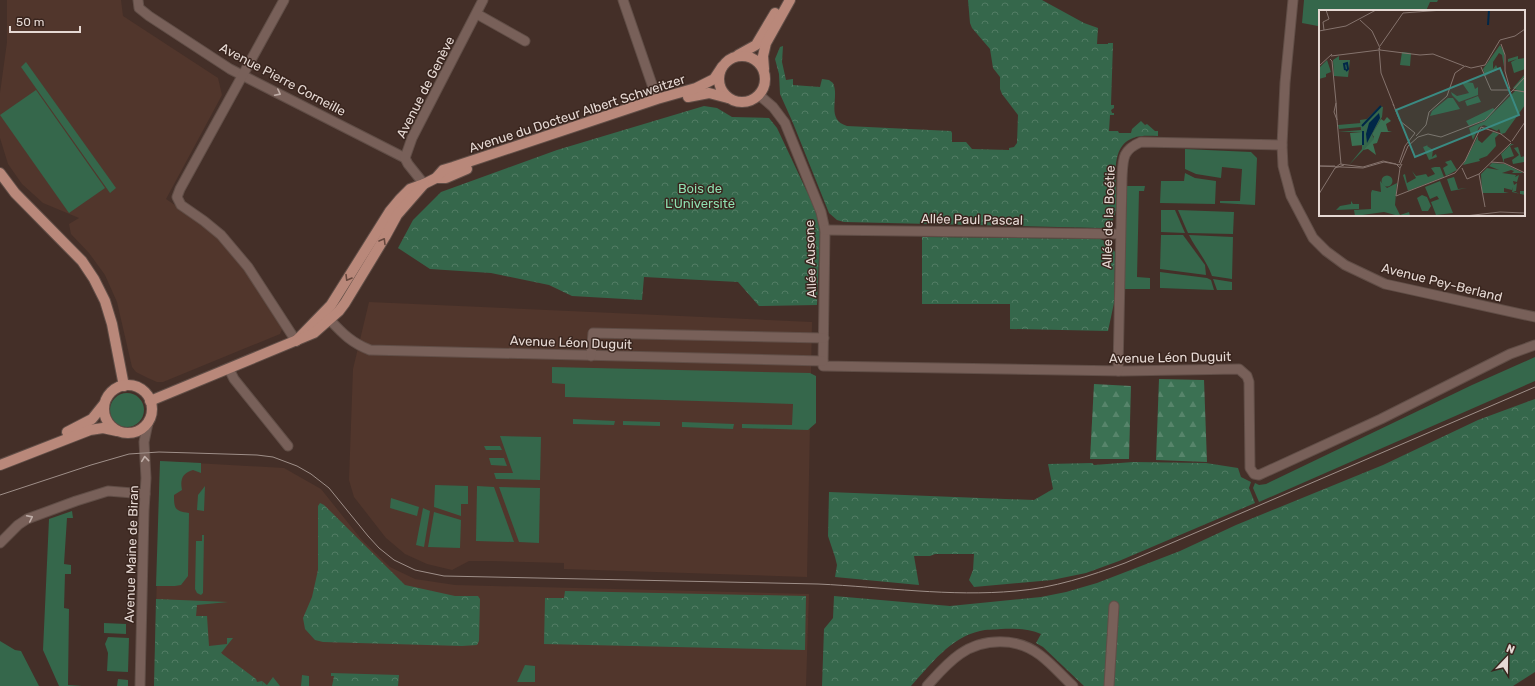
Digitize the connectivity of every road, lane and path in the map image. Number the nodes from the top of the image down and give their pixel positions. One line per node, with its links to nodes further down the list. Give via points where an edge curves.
1 (138, 0): 13 (street, Avenue Pierre Corneille, via 139,8 149,16)
2 (284, 0): 13 (street)
3 (483, 0): 8 (street, Avenue de Genève)
4 (623, 0): 16 (street)
5 (782, 0): 10 (main road, via 756,45)
6 (790, 0): 12 (main road, via 766,44 763,56)
7 (1293, 0): 17 (street, Avenue Pey-Berland)
8 (477, 14): 9 (street); 18 (street, Avenue de Genève, via 412,138)
9 (525, 41)
10 (737, 56): 11 (main road); 12 (main road, via 753,58)
11 (722, 67): 15 (main road, via 719,80 723,93); 16 (main road, Avenue du Docteur Albert Schweitzer, via 714,79 696,88)
12 (764, 69): 14 (main road, via 766,83)
13 (243, 75): 18 (street, Avenue Pierre Corneille, one-way to 18); 27 (street, via 177,197 181,205 221,235 248,267)
14 (759, 95): 15 (main road, via 748,102); 22 (street, Allée Ausone, via 773,107 785,123 821,212)
15 (728, 98): 20 (main road, Avenue du Docteur Albert Schweitzer, via 709,93 667,102 446,178)
16 (657, 99): 20 (main road, Avenue du Docteur Albert Schweitzer, via 443,170)
17 (1282, 144): 23 (street, Allée de la Boétie, via 1142,142 1131,147 1124,158); 24 (street, Avenue Pey-Berland, via 1283,166 1290,196 1313,238 1345,265 1386,284)
18 (405, 158): 21 (street, Avenue de Genève)
19 (0, 173): 33 (main road, via 82,261 94,279 112,324)
20 (436, 178): 21 (main road, Avenue du Docteur Albert Schweitzer)
21 (424, 184): 25 (main road, Avenue du Docteur Albert Schweitzer, one-way to 21, via 345,303 397,215); 27 (main road, Avenue du Docteur Albert Schweitzer, one-way to 27, via 410,189 390,211 331,305)
22 (825, 230): 23 (street, Allée Paul Pascal); 26 (street, Allée Ausone)
23 (1120, 234): 32 (street, Allée de la Boétie)
24 (1535, 317)
25 (330, 320): 27 (main road, Avenue du Docteur Albert Schweitzer, via 314,333); 29 (street, Avenue Léon Duguit, via 355,344 370,350)
26 (824, 338): 29 (street, via 593,333); 30 (street, Allée Ausone)
27 (296, 341): 31 (main road, Avenue du Docteur Albert Schweitzer)
28 (1535, 345): 32 (street, Avenue Léon Duguit, via 1510,354 1381,419 1259,475 1254,474 1250,468 1249,382 1244,372 1235,368)
29 (591, 356): 30 (street, Avenue Léon Duguit)
30 (823, 364): 32 (street, Avenue Léon Duguit)
31 (228, 369): 34 (main road, Avenue du Docteur Albert Schweitzer); 38 (street)
32 (1118, 371)
33 (124, 386): 34 (main road, via 143,390); 35 (main road, via 111,392)
34 (150, 401): 36 (main road, via 152,409)
35 (104, 404): 37 (main road, via 106,420); 39 (main road, via 96,416 86,423)
36 (148, 423): 37 (main road, via 137,432); 41 (street, Avenue Maine de Biran, one-way to 36, via 144,442)
37 (117, 431): 40 (main road, via 103,428 90,430)
38 (288, 446)
39 (0, 459)
40 (0, 465)
41 (145, 494): 42 (street, one-way to 41, via 27,519 76,501 108,491); 44 (street, Avenue Maine de Biran)
42 (0, 543)
43 (1114, 606): 47 (street)
44 (140, 686)
45 (927, 686): 46 (street, via 958,655 976,646 995,642 1014,643 1032,650)
46 (1073, 686)
47 (1109, 686)

